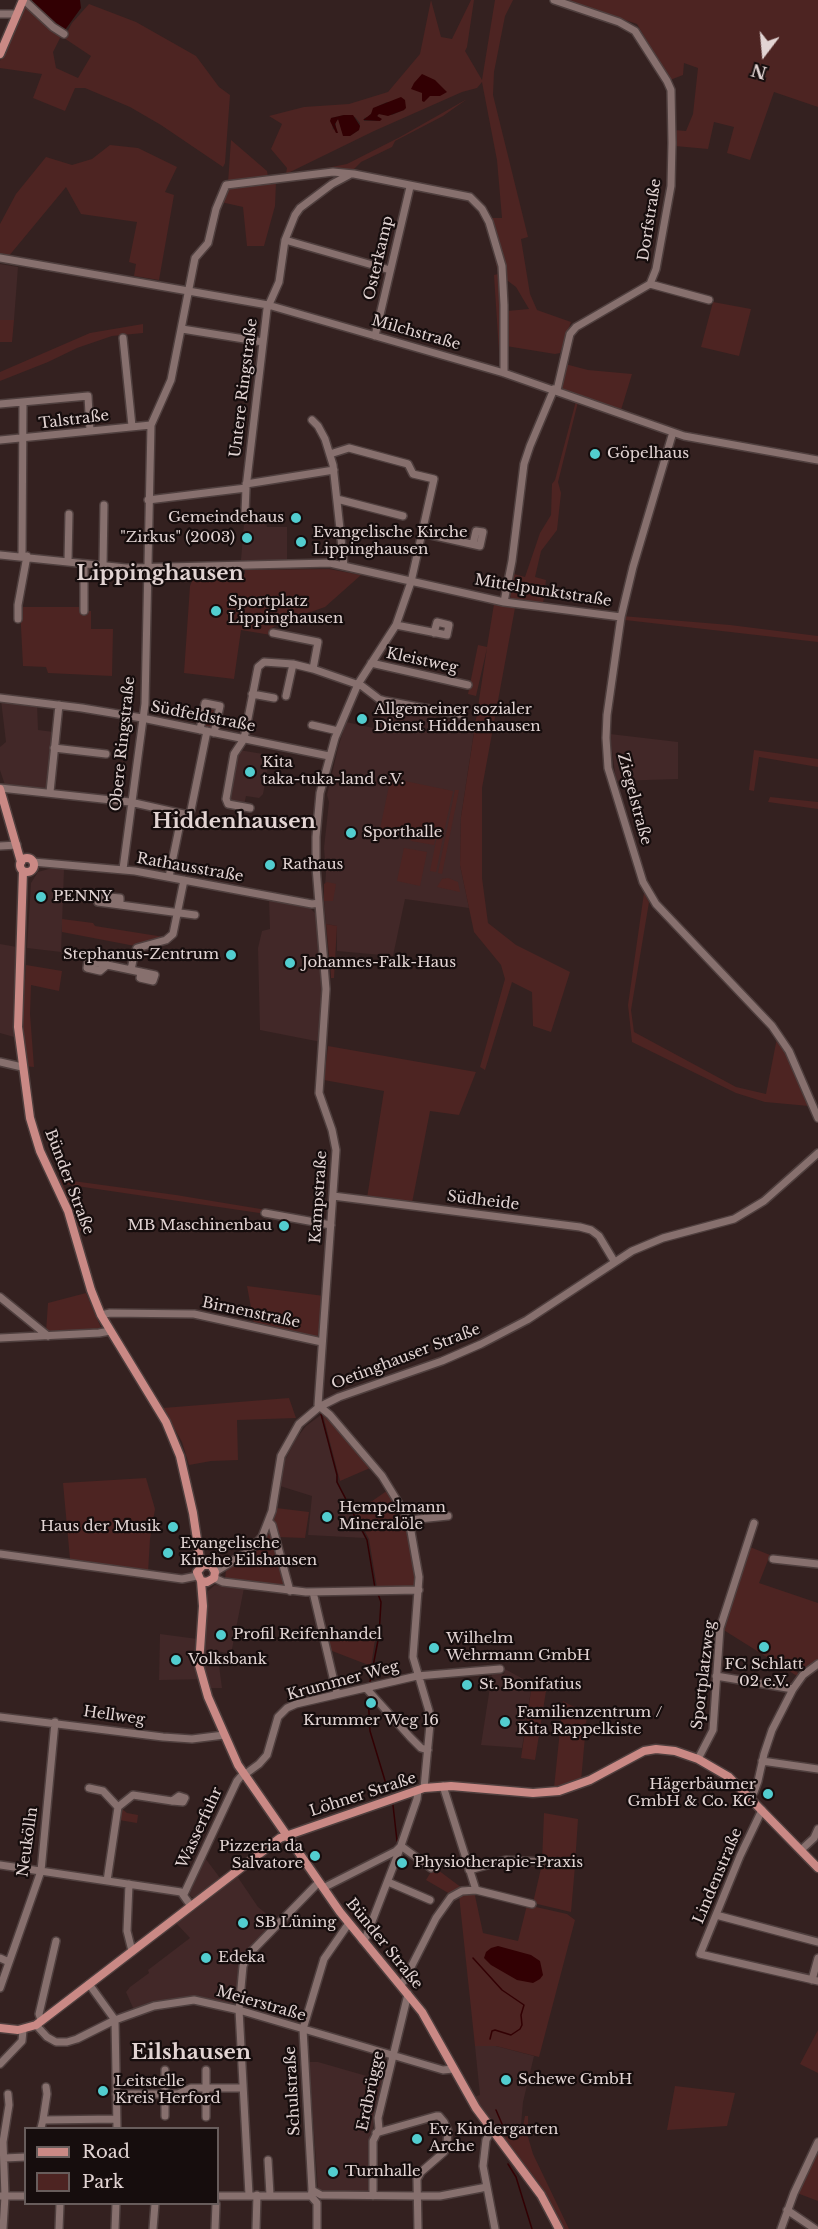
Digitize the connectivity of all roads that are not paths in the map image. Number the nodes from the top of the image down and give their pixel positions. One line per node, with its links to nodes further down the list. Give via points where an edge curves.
1 (23, 0): 4 (main road); 5 (street)
2 (555, 0): 12 (street, Dorfstraße, via 632,29 668,81 672,186)
3 (0, 14): 4 (street)
4 (17, 14): 6 (main road)
5 (64, 34)
6 (0, 54)
7 (350, 174): 8 (street); 9 (street, Untere Ringstraße, via 300,208); 13 (street, Obere Ringstraße, via 333,172 226,185 208,243 195,258)
8 (410, 187): 11 (street, Osterkamp); 20 (street, via 470,197 488,219 502,266)
9 (285, 240): 11 (street); 15 (street, Untere Ringstraße, via 279,282)
10 (0, 258): 13 (street, Milchstraße)
11 (390, 270): 17 (street, Osterkamp)
12 (650, 284): 14 (street); 21 (street, Dorfstraße, via 576,327 570,334)
13 (189, 291): 15 (street, Milchstraße); 16 (street, Obere Ringstraße)
14 (709, 300)
15 (268, 305): 17 (street, Milchstraße); 19 (street, Untere Ringstraße)
16 (182, 329): 19 (street); 25 (street, Obere Ringstraße, via 171,380)
17 (375, 336): 20 (street, Milchstraße)
18 (123, 338): 26 (street)
19 (263, 342): 34 (street, Untere Ringstraße)
20 (504, 373): 21 (street, Milchstraße)
21 (555, 390): 28 (street, Milchstraße); 51 (street, Dorfstraße, via 525,464)
22 (23, 402): 23 (street); 27 (street, via 88,396); 29 (street)
23 (0, 404)
24 (312, 420): 31 (street)
25 (151, 425): 26 (street, Talstraße); 36 (street, Obere Ringstraße)
26 (132, 426): 27 (street, Talstraße)
27 (90, 431): 29 (street, Talstraße)
28 (673, 432): 32 (street, Milchstraße); 53 (street, Ziegelstraße)
29 (23, 439): 30 (street, Talstraße); 44 (street)
30 (0, 440)
31 (330, 454): 33 (street); 41 (street, Kampstraße, via 349,448 408,464 413,474 434,479)
32 (818, 460)
33 (334, 470): 34 (street); 35 (street)
34 (246, 486): 36 (street); 38 (street, Untere Ringstraße)
35 (337, 499): 40 (street); 48 (street)
36 (148, 501): 49 (street, Obere Ringstraße)
37 (104, 504): 47 (street)
38 (245, 513)
39 (69, 514): 45 (street)
40 (403, 516)
41 (422, 533): 42 (street); 50 (street, Kampstraße)
42 (472, 544)
43 (0, 555): 44 (street, Mittelpunktstraße)
44 (25, 556): 45 (street, Mittelpunktstraße); 54 (street)
45 (68, 561): 46 (street, Mittelpunktstraße)
46 (84, 564): 47 (street, Mittelpunktstraße); 52 (street)
47 (103, 566): 49 (street, Mittelpunktstraße)
48 (344, 566): 49 (street, Mittelpunktstraße, via 330,563); 50 (street, Mittelpunktstraße)
49 (147, 568): 69 (street, Obere Ringstraße)
50 (411, 582): 51 (street, Mittelpunktstraße); 55 (street, Kampstraße)
51 (504, 602): 53 (street, Mittelpunktstraße)
52 (84, 611)
53 (621, 617): 97 (street, Ziegelstraße, via 607,715 608,768 643,882 656,904 772,1026 797,1067)
54 (18, 619)
55 (396, 625): 57 (street); 58 (street, Kampstraße)
56 (273, 633): 60 (street, via 318,642)
57 (434, 633)
58 (371, 663): 61 (street, Kampstraße); 62 (street, Kleistweg)
59 (293, 664): 60 (street); 63 (street, via 264,662 258,667); 64 (street)
60 (313, 669): 61 (street)
61 (358, 684): 68 (street, via 386,701); 72 (street, Kampstraße)
62 (468, 685)
63 (252, 694): 66 (street); 73 (street)
64 (286, 696)
65 (0, 698): 67 (street, Südfeldstraße)
66 (274, 698)
67 (59, 705): 69 (street, Südfeldstraße); 74 (street)
68 (462, 716)
69 (142, 718): 71 (street, Südfeldstraße); 79 (street, Obere Ringstraße)
70 (312, 725): 72 (street)
71 (207, 731): 73 (street, Südfeldstraße); 81 (street, via 192,810)
72 (338, 731): 76 (street, Kampstraße)
73 (244, 739): 76 (street, Südfeldstraße); 80 (street, via 234,754 226,799 228,804)
74 (54, 748): 75 (street); 78 (street)
75 (106, 754)
76 (329, 756): 88 (street, Kampstraße, via 316,833)
77 (0, 788): 78 (street); 82 (main road)
78 (50, 792): 79 (street)
79 (130, 802): 81 (street); 85 (street, Obere Ringstraße)
80 (250, 808)
81 (182, 814): 86 (street)
82 (16, 845): 83 (street); 84 (main road)
83 (0, 846)
84 (28, 865): 85 (street, Rathausstraße, via 56,863); 96 (main road, Bünder Straße, via 18,1005)
85 (123, 869): 86 (street, Rathausstraße)
86 (169, 878): 87 (street, Rathausstraße)
87 (184, 880): 88 (street, Rathausstraße); 90 (street)
88 (319, 903): 99 (street, Kampstraße, via 326,989 318,1081 336,1142)
89 (120, 905): 90 (street)
90 (178, 912): 91 (street); 93 (street, via 171,937 137,948)
91 (195, 915)
92 (107, 965): 93 (street)
93 (130, 970): 94 (street)
94 (141, 972)
95 (0, 1062): 96 (street)
96 (22, 1067): 104 (main road, Bünder Straße, via 35,1134 68,1211)
97 (818, 1118)
98 (818, 1153): 102 (street, Oetinghauser Straße, via 764,1201 734,1219 663,1238)
99 (333, 1196): 101 (street, Kampstraße); 102 (street, Südheide, via 580,1227 599,1236)
100 (265, 1213): 101 (street)
101 (331, 1225): 108 (street, Kampstraße)
102 (614, 1261): 109 (street, Oetinghauser Straße, via 537,1314 481,1344)
103 (0, 1297): 106 (street)
104 (101, 1316): 105 (main road, Bünder Straße); 108 (street, Birnenstraße, via 201,1315)
105 (110, 1332): 106 (street); 117 (main road, Bünder Straße, via 178,1448)
106 (48, 1336): 107 (street)
107 (0, 1338)
108 (322, 1342): 109 (street, Kampstraße, via 319,1388)
109 (323, 1405): 111 (street, via 382,1476); 112 (street, Oetinghauser Straße, via 299,1425 281,1456)
110 (448, 1516): 111 (street)
111 (409, 1520): 119 (street)
112 (268, 1522): 117 (street, Oetinghauser Straße, via 256,1544); 118 (street)
113 (754, 1523): 124 (street, Sportplatzweg, via 720,1628)
114 (0, 1554): 117 (street, via 182,1579)
115 (773, 1559): 116 (street)
116 (818, 1564)
117 (207, 1573): 118 (street, via 223,1582); 130 (main road, Bünder Straße, via 199,1660 206,1692)
118 (290, 1590): 120 (street)
119 (419, 1590): 120 (street); 123 (street, via 412,1657)
120 (313, 1592): 127 (street)
121 (818, 1664): 126 (street)
122 (501, 1669): 123 (street, Krummer Weg)
123 (417, 1676): 125 (street, Krummer Weg); 131 (street, via 429,1711)
124 (716, 1676): 126 (street); 132 (street, Sportplatzweg, via 713,1730)
125 (366, 1688): 127 (street, Krummer Weg); 131 (street, via 421,1748)
126 (793, 1689): 133 (street, via 772,1730)
127 (337, 1694): 135 (street, Krummer Weg, via 296,1704 282,1712 274,1725 267,1755)
128 (0, 1717): 129 (street, Hellweg)
129 (55, 1722): 130 (street, Hellweg, via 192,1739); 152 (street, Neukölln)
130 (224, 1735): 135 (main road, Bünder Straße)
131 (428, 1750): 138 (street)
132 (698, 1759): 136 (main road, Löhner Straße, via 667,1750 646,1750 582,1784 549,1793); 139 (main road, Löhner Straße, via 720,1770)
133 (762, 1761): 134 (street); 139 (street, via 759,1781)
134 (818, 1769)
135 (241, 1777): 144 (main road, Bünder Straße); 158 (street, Wasserfuhr)
136 (443, 1786): 138 (main road, Löhner Straße); 151 (street)
137 (89, 1788): 141 (street, via 103,1791)
138 (421, 1789): 144 (main road, Löhner Straße); 145 (street)
139 (749, 1797): 142 (main road, Löhner Straße)
140 (172, 1801): 141 (street, via 133,1795)
141 (118, 1807): 153 (street)
142 (762, 1810): 146 (main road, Löhner Straße); 162 (street, Lindenstraße)
143 (818, 1829): 146 (street)
144 (286, 1835): 156 (main road, Bünder Straße); 161 (main road, Löhner Straße)
145 (400, 1846): 149 (street); 154 (street); 156 (street)
146 (801, 1850): 150 (main road, Löhner Straße)
147 (540, 1862): 151 (street, via 506,1860)
148 (0, 1865): 152 (street)
149 (431, 1868)
150 (818, 1868)
151 (469, 1870): 157 (street)
152 (41, 1871): 153 (street); 170 (street, Neukölln)
153 (107, 1881): 155 (street)
154 (388, 1882): 159 (street); 164 (street)
155 (129, 1884): 158 (street); 167 (street, via 127,1931)
156 (321, 1886): 163 (main road, Bünder Straße); 176 (street, via 248,1955 243,1966)
157 (476, 1890): 160 (street); 173 (street, via 451,1896 443,1906)
158 (184, 1894): 161 (street)
159 (430, 1900)
160 (532, 1904)
161 (191, 1906): 167 (main road, Löhner Straße)
162 (716, 1915): 166 (street); 171 (street, Lindenstraße, via 700,1954)
163 (349, 1923): 164 (main road, Bünder Straße); 180 (street, Schulstraße, via 324,1959)
164 (362, 1940): 173 (main road, Bünder Straße)
165 (56, 1941): 178 (street)
166 (818, 1942)
167 (132, 1951): 172 (main road, Löhner Straße)
168 (0, 1958): 170 (street)
169 (818, 1958): 171 (street)
170 (9, 1962): 174 (street, Neukölln)
171 (815, 1980)
172 (89, 1984): 177 (street); 178 (main road, Löhner Straße)
173 (400, 1985): 175 (main road, Bünder Straße)
174 (0, 1988)
175 (408, 1994): 182 (street, Erdbrügge); 184 (main road, Bünder Straße)
176 (239, 2010): 177 (street, Meierstraße, via 202,2001 174,2002); 180 (street, Meierstraße); 189 (street)
177 (115, 2020): 178 (street, Meierstraße, via 62,2043 47,2037); 191 (street)
178 (38, 2023): 181 (main road, Löhner Straße)
179 (0, 2028): 181 (main road, Löhner Straße)
180 (303, 2029): 182 (street, Meierstraße); 206 (street, Schulstraße)
181 (23, 2030): 183 (street, via 22,2041)
182 (392, 2056): 184 (street, Meierstraße, via 443,2070); 199 (street, Erdbrügge, via 378,2118)
183 (0, 2064)
184 (453, 2069): 200 (main road, Bünder Straße)
185 (165, 2070): 192 (street)
186 (206, 2070): 188 (street)
187 (46, 2087): 195 (street)
188 (206, 2088): 189 (street); 192 (street); 194 (street)
189 (243, 2088): 207 (street)
190 (8, 2094): 203 (street)
191 (116, 2094): 192 (street); 196 (street)
192 (165, 2094): 193 (street)
193 (165, 2116)
194 (206, 2117)
195 (43, 2120): 196 (street); 197 (street)
196 (116, 2120): 198 (street)
197 (41, 2127)
198 (117, 2127)
199 (381, 2129): 213 (street, Erdbrügge, via 373,2141); 214 (street, via 403,2127 436,2116 444,2122 448,2131 444,2152 421,2172)
200 (492, 2129): 205 (street, via 483,2152); 230 (main road, Bünder Straße, via 542,2195)
201 (818, 2142): 220 (street)
202 (24, 2157): 203 (street)
203 (4, 2158): 210 (street)
204 (268, 2160): 208 (street)
205 (486, 2187): 214 (street); 229 (street)
206 (311, 2193): 208 (street); 209 (street); 215 (street)
207 (253, 2195): 208 (street); 212 (street); 226 (street)
208 (270, 2195)
209 (321, 2195): 213 (street); 215 (street)
210 (2, 2196): 211 (street); 221 (street)
211 (24, 2196)
212 (219, 2196)
213 (373, 2196): 214 (street)
214 (417, 2196): 228 (street)
215 (317, 2203): 227 (street)
216 (60, 2205): 222 (street)
217 (116, 2205): 223 (street)
218 (155, 2205): 224 (street)
219 (216, 2205): 225 (street)
220 (787, 2210): 231 (street); 232 (street)
221 (3, 2229)
222 (59, 2229)
223 (115, 2229)
224 (153, 2229)
225 (215, 2229)
226 (256, 2229)
227 (317, 2229)
228 (418, 2229)
229 (495, 2229)
230 (559, 2229)
231 (781, 2229)
232 (815, 2229)

